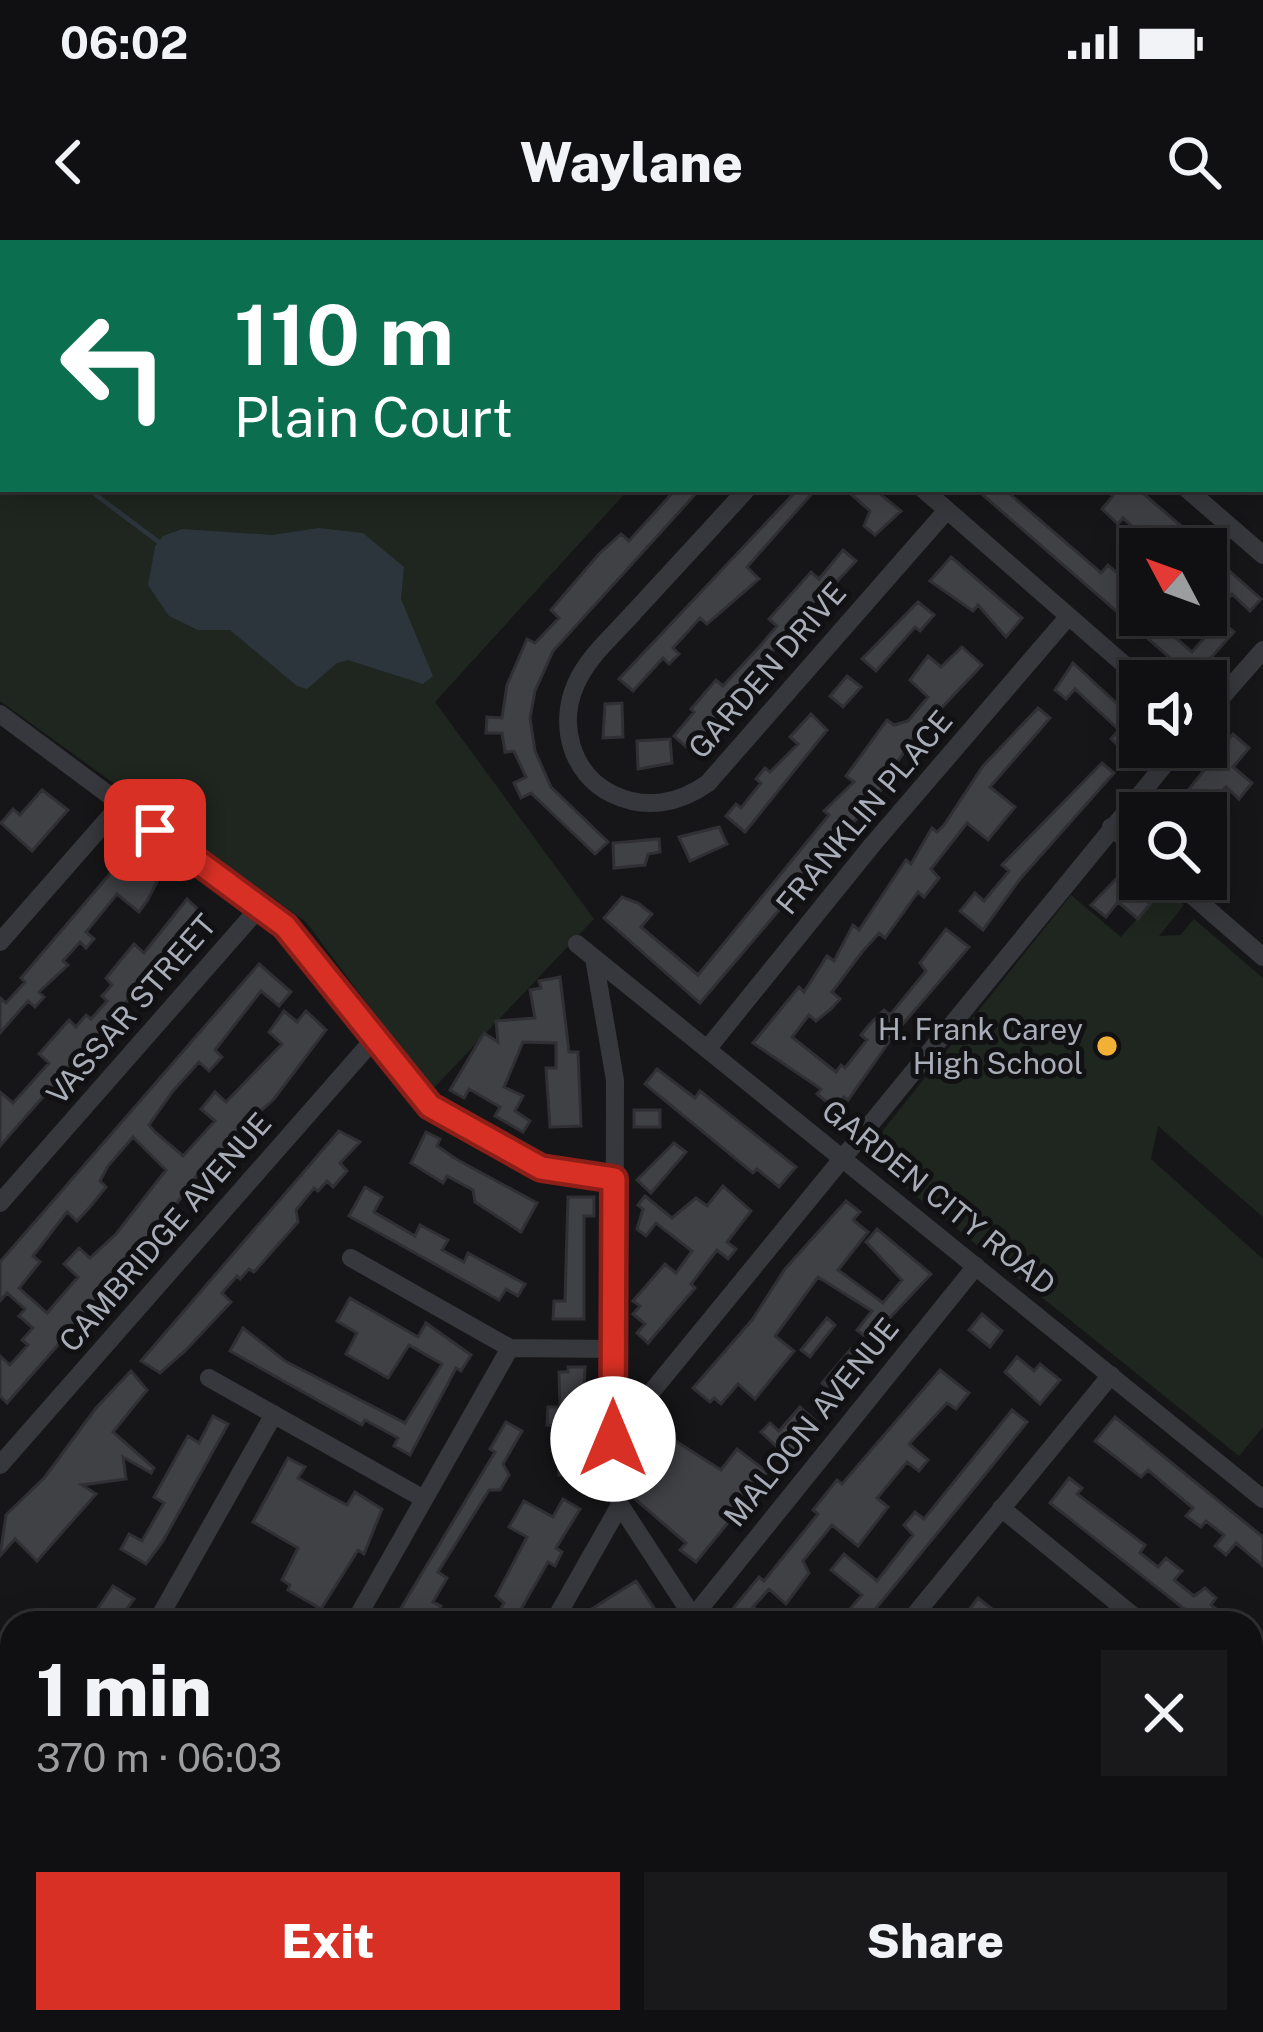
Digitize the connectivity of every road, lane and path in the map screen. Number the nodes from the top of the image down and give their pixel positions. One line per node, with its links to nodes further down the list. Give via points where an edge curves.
1 (744, 492): 4 (street, GARDEN DRIVE, via 574,688 570,744 601,788 651,804 708,783)
2 (926, 492): 4 (street)
3 (1190, 492): 5 (street)
4 (947, 510): 6 (street)
5 (1263, 555)
6 (1069, 617): 8 (street); 22 (street, FRANKLIN PLACE)
7 (1263, 650): 9 (street)
8 (1119, 660)
9 (1227, 692)
10 (0, 714): 12 (street)
11 (1161, 768): 13 (street)
12 (121, 804): 16 (street); 17 (street)
13 (1111, 827): 14 (street); 23 (street)
14 (1119, 834)
15 (1197, 900): 19 (street)
16 (259, 908): 21 (street, via 293,934); 25 (street, VASSAR STREET)
17 (0, 941)
18 (577, 944): 20 (street, GARDEN CITY ROAD)
19 (1263, 957)
20 (594, 958): 22 (street, GARDEN CITY ROAD); 24 (street, via 614,1079)
21 (375, 1038): 24 (street, via 430,1106 541,1168); 34 (street, CAMBRIDGE AVENUE)
22 (708, 1048): 23 (street, GARDEN CITY ROAD)
23 (842, 1157): 27 (street, GARDEN CITY ROAD); 33 (street)
24 (614, 1179): 29 (street)
25 (0, 1203)
26 (351, 1258): 28 (street)
27 (976, 1266): 30 (street, GARDEN CITY ROAD); 43 (street, MALOON AVENUE)
28 (510, 1348): 29 (street); 35 (street)
29 (614, 1349): 33 (street)
30 (1111, 1376): 36 (street, GARDEN CITY ROAD); 38 (street)
31 (209, 1378): 32 (street)
32 (274, 1414): 35 (street); 39 (street)
33 (613, 1439): 37 (street)
34 (0, 1466)
35 (424, 1499): 40 (street)
36 (1263, 1499)
37 (620, 1505): 41 (street); 42 (street)
38 (1001, 1508): 44 (street); 45 (street)
39 (163, 1611)
40 (361, 1611)
41 (560, 1611)
42 (689, 1611)
43 (702, 1611)
44 (918, 1611)
45 (1127, 1611)

